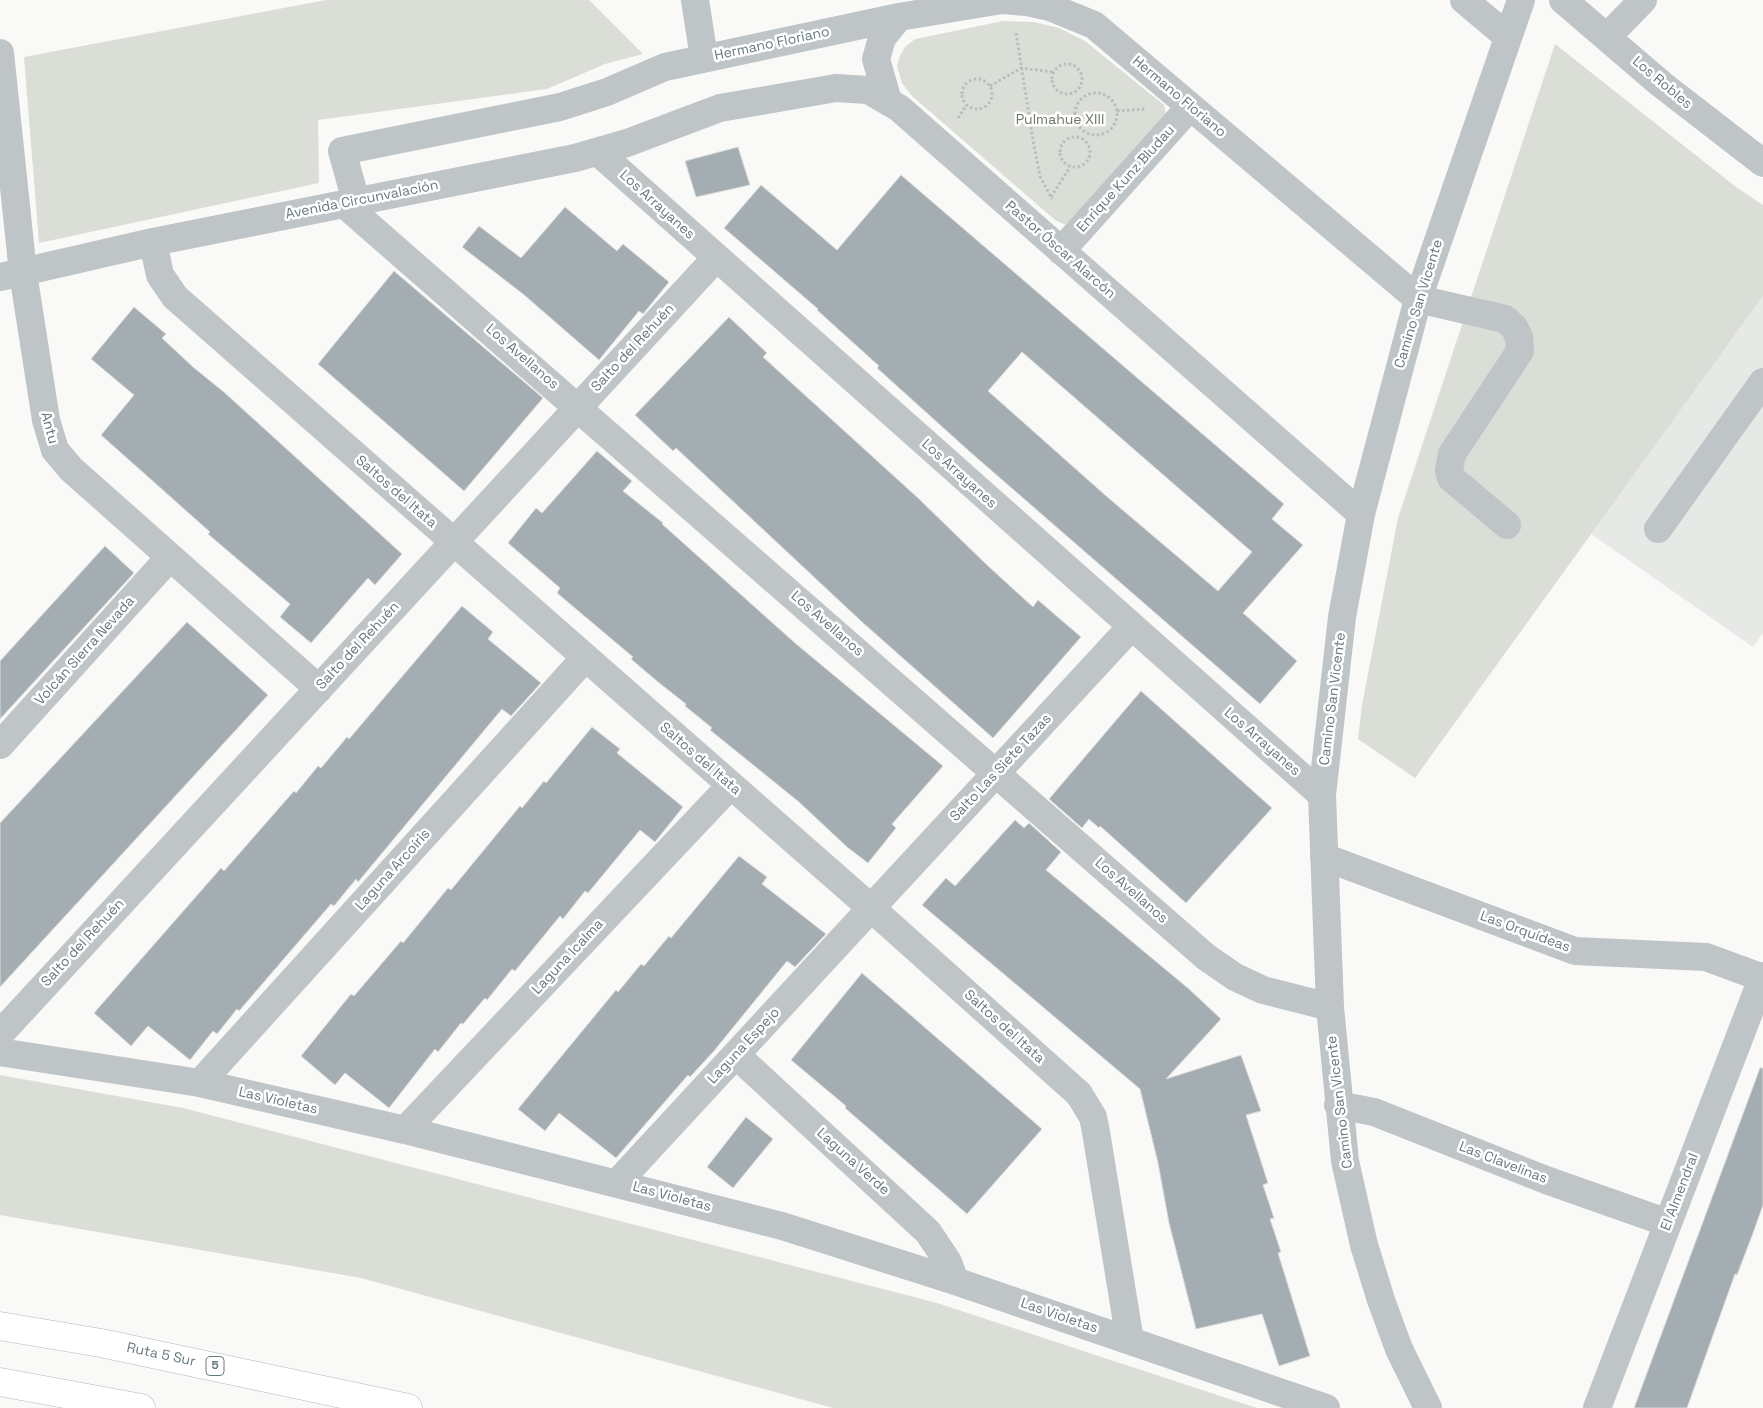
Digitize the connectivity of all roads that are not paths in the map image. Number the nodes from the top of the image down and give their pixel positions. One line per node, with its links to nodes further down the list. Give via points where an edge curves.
1 (695, 0): 10 (street)
2 (1464, 0): 7 (street)
3 (1521, 0): 7 (street, Camino San Vicente)
4 (1563, 0): 8 (street, Los Robles)
5 (1643, 0): 8 (street)
6 (899, 17): 10 (street, Hermano Floriano); 11 (street, via 882,38 876,59); 12 (street, Hermano Floriano, via 1002,0 1050,7 1094,25)
7 (1508, 37): 21 (street, Camino San Vicente)
8 (1607, 37): 15 (street, Los Robles, via 1661,84)
9 (0, 53): 20 (street, Antu)
10 (704, 58): 16 (street, Hermano Floriano, via 665,68 560,107 342,151)
11 (888, 101): 13 (street, Pastor Óscar Alarcón, via 868,90 836,88); 18 (street, Pastor Óscar Alarcón)
12 (1190, 107): 18 (street, Enrique Kunz Bludau); 21 (street, Hermano Floriano)
13 (720, 108): 14 (street, Avenida Circunvalación)
14 (598, 152): 16 (street, Avenida Circunvalación); 19 (street, Los Arrayanes)
15 (1763, 163)
16 (350, 202): 17 (street, Avenida Circunvalación); 23 (street, Los Avellanos)
17 (153, 242): 20 (street, Avenida Circunvalación); 27 (street, Saltos del Itata, via 160,275 175,297)
18 (1061, 251): 24 (street, Pastor Óscar Alarcón)
19 (716, 258): 23 (street, Salto del Rehuén); 29 (street, Los Arrayanes)
20 (11, 275): 28 (street, Antu, via 55,450)
21 (1418, 298): 24 (street, Camino San Vicente); 25 (street, via 1505,319 1519,337 1520,351 1452,454 1450,462 1451,478)
22 (1763, 382): 26 (street)
23 (579, 407): 27 (street, Salto del Rehuén); 33 (street, Los Avellanos)
24 (1361, 514): 35 (street, Camino San Vicente, via 1342,617)
25 (1507, 525)
26 (1658, 529)
27 (454, 542): 30 (street, Saltos del Itata); 31 (street, Salto del Rehuén)
28 (170, 557): 31 (street, Antu); 32 (street, Volcán Sierra Nevada)
29 (1131, 628): 33 (street, Salto Las Siete Tazas); 35 (street, Los Arrayanes)
30 (585, 658): 34 (street, Saltos del Itata); 43 (street, Laguna Arcoíris)
31 (319, 688): 40 (street, Salto del Rehuén)
32 (0, 745)
33 (996, 773): 37 (street, Salto Las Siete Tazas); 39 (street, Los Avellanos, via 1220,968 1263,990)
34 (731, 785): 37 (street, Saltos del Itata); 45 (street, Laguna Icalma)
35 (1322, 794): 36 (street, Camino San Vicente)
36 (1324, 857): 38 (street, Las Orquídeas, via 1575,951 1706,957); 39 (street, Camino San Vicente)
37 (871, 908): 42 (street, Laguna Espejo); 50 (street, Saltos del Itata, via 1070,1086 1086,1104 1096,1132)
38 (1763, 977): 47 (street, El Almendral)
39 (1330, 1007): 44 (street, Camino San Vicente)
40 (0, 1034)
41 (0, 1052): 43 (street, Las Violetas)
42 (736, 1055): 46 (street, Laguna Espejo); 48 (street, Laguna Verde, via 916,1219 938,1245)
43 (200, 1083): 45 (street, Las Violetas)
44 (1338, 1105): 47 (street, Las Clavelinas, via 1374,1112 1546,1180); 55 (street, Camino San Vicente, via 1345,1161 1364,1244 1399,1349)
45 (405, 1130): 46 (street, Las Violetas)
46 (617, 1183): 48 (street, Las Violetas, via 782,1226)
47 (1668, 1223): 56 (street, El Almendral)
48 (955, 1281): 50 (street, Las Violetas)
49 (7, 1327): 53 (highway, Ruta 5 Sur / 5, via 159,1355)
50 (1130, 1341): 54 (street, Las Violetas)
51 (0, 1382): 52 (highway)
52 (141, 1408)
53 (408, 1408)
54 (1326, 1408)
55 (1428, 1408)
56 (1596, 1408)

